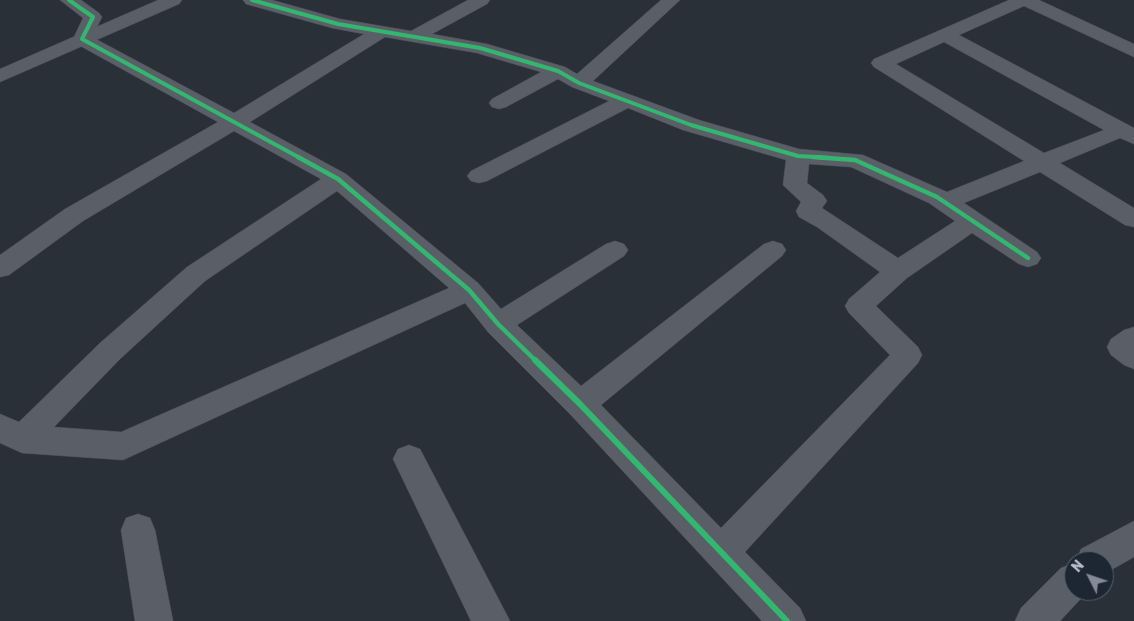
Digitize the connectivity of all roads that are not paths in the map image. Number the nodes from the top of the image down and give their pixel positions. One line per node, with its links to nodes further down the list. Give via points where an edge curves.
1 (69, 0): 8 (street)
2 (135, 0): 8 (street)
3 (173, 0): 13 (street)
4 (252, 0): 9 (street, via 338,24)
5 (480, 0): 12 (street)
6 (671, 0): 17 (street)
7 (1024, 0): 11 (street); 14 (street)
8 (93, 17): 10 (street); 13 (street)
9 (382, 31): 12 (street); 20 (street)
10 (52, 34)
11 (944, 35): 21 (street); 23 (street, via 882,63)
12 (414, 37): 15 (street, via 480,48)
13 (82, 39): 16 (street); 20 (street)
14 (1134, 51)
15 (558, 72): 17 (street); 19 (street)
16 (0, 76)
17 (579, 83): 18 (street)
18 (626, 101): 22 (street, via 691,125); 24 (street)
19 (499, 103)
20 (234, 122): 25 (street); 32 (street, via 74,214)
21 (1128, 134): 23 (street)
22 (798, 156): 26 (street, via 855,160); 33 (street, via 796,185 815,201 808,212)
23 (1041, 163): 26 (street); 27 (street)
24 (478, 176)
25 (338, 180): 34 (street); 39 (street, via 196,274)
26 (945, 202): 28 (street)
27 (1134, 219)
28 (972, 220): 31 (street); 33 (street)
29 (615, 250): 35 (street)
30 (772, 250): 38 (street)
31 (1028, 258)
32 (0, 268)
33 (898, 271): 44 (street, via 859,306 908,355)
34 (469, 290): 35 (street); 39 (street, via 123,446)
35 (498, 324): 38 (street)
36 (1134, 338): 37 (street, via 1121,347)
37 (1134, 357)
38 (580, 404): 44 (street)
39 (11, 433)
40 (410, 459): 47 (street)
41 (138, 530): 46 (street)
42 (1134, 538): 43 (street)
43 (1111, 551)
44 (722, 552): 48 (street)
45 (1064, 590): 49 (street)
46 (154, 621)
47 (491, 621)
48 (788, 621)
49 (1034, 621)

